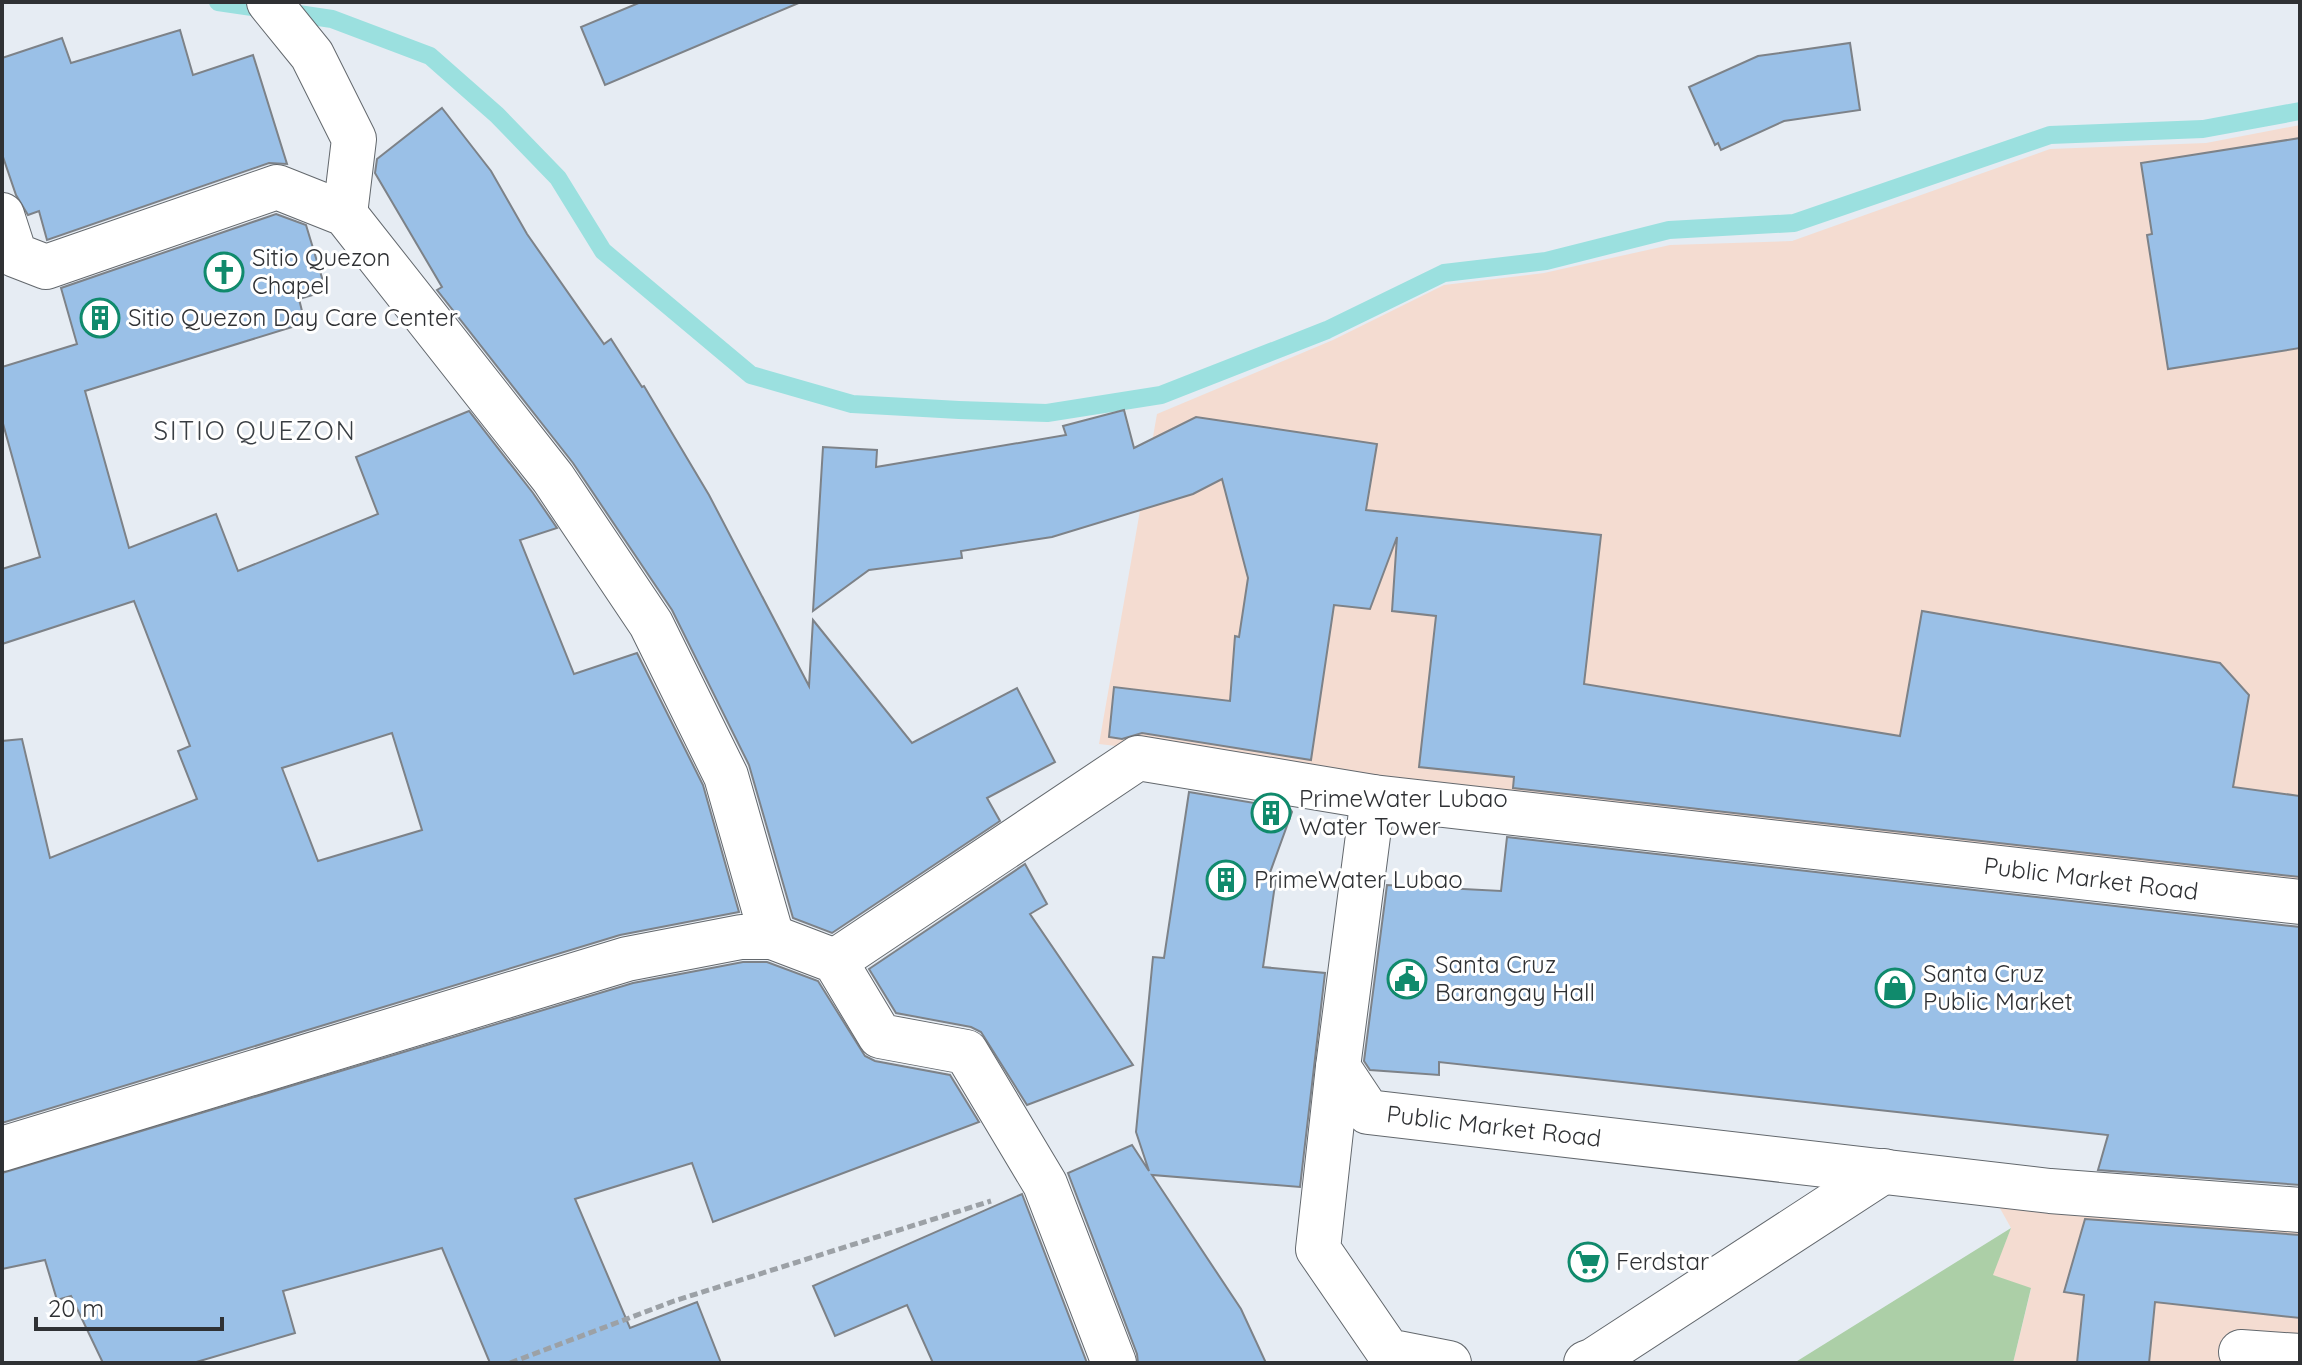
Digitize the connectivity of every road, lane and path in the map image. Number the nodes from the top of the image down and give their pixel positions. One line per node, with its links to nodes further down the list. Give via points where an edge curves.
1 (269, 2): 2 (street, via 312,55 354,139)
2 (345, 214): 3 (street, via 277,187 46,267 15,255); 6 (street, via 553,478 651,624 726,776)
3 (2, 215)
4 (1373, 797): 5 (street, Public Market Road); 7 (street, Public Market Road, via 1138,758); 8 (street)
5 (2300, 902)
6 (772, 937): 7 (street); 9 (street, via 741,937 627,959)
7 (835, 961): 11 (street, via 880,1036 966,1052)
8 (1338, 1067): 10 (street, Public Market Road, via 1368,1112); 17 (street, via 1318,1249 1388,1351)
9 (2, 1149)
10 (1884, 1171): 12 (street, Public Market Road, via 2050,1191); 18 (street)
11 (1045, 1184): 15 (path, via 674,1301); 16 (street)
12 (2300, 1210)
13 (2241, 1352): 14 (street)
14 (2300, 1356)
15 (510, 1363)
16 (1114, 1363)
17 (1449, 1363)
18 (1586, 1363)

